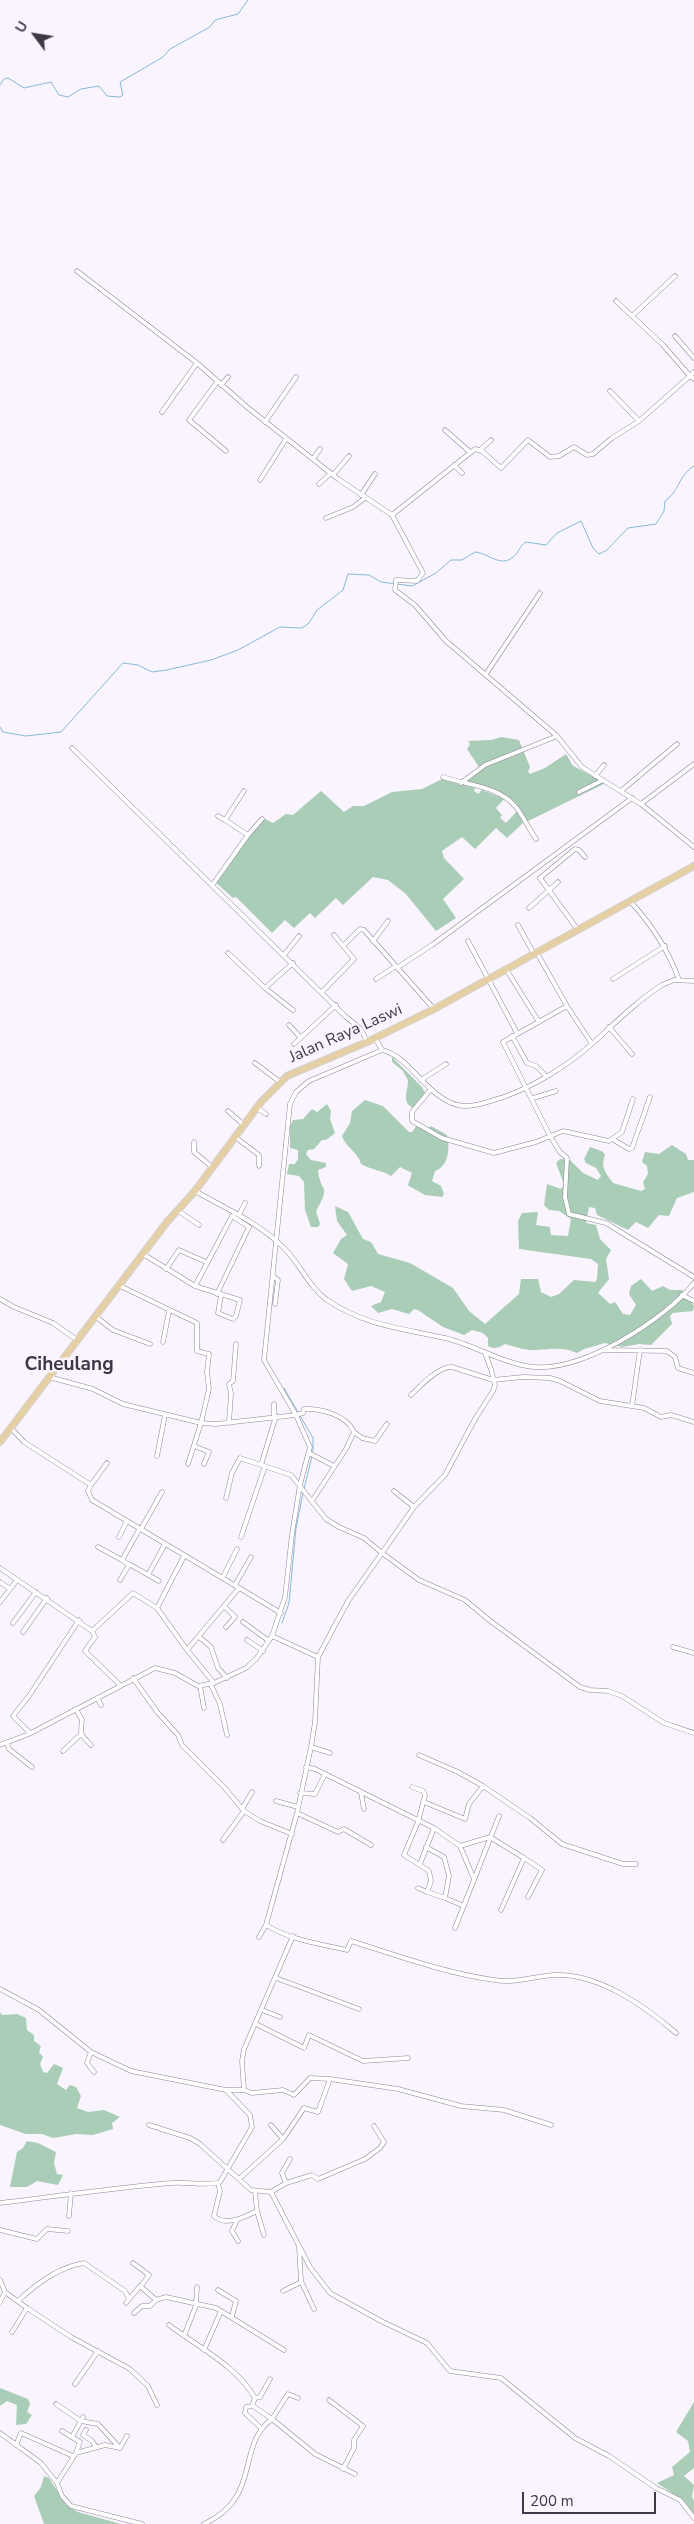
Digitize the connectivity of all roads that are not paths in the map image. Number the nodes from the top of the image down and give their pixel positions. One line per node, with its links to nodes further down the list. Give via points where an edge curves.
1 (77, 271): 7 (street)
2 (675, 276): 4 (street)
3 (616, 301): 4 (street)
4 (632, 316): 8 (street)
5 (675, 336): 6 (street)
6 (694, 358)
7 (197, 363): 12 (street); 14 (street)
8 (692, 374): 11 (street); 15 (street)
9 (228, 377): 12 (street)
10 (296, 377): 16 (street)
11 (694, 380)
12 (219, 383): 16 (street); 22 (street, via 189,420)
13 (610, 391): 15 (street)
14 (162, 412)
15 (639, 421): 21 (street, via 589,455 574,447 559,456 550,457 528,440 501,468)
16 (265, 422): 18 (street)
17 (445, 430): 23 (street)
18 (286, 438): 25 (street); 30 (street)
19 (491, 440): 21 (street)
20 (320, 449): 25 (street)
21 (480, 450): 23 (street)
22 (226, 451)
23 (470, 452): 26 (street)
24 (349, 456): 28 (street)
25 (312, 459): 28 (street)
26 (454, 465): 27 (street); 34 (street)
27 (462, 473)
28 (332, 474): 31 (street); 32 (street)
29 (375, 474): 32 (street)
30 (260, 480)
31 (319, 484)
32 (361, 495): 33 (street)
33 (365, 498): 34 (street); 35 (street, via 353,507)
34 (392, 515): 37 (street, via 423,573 417,580 395,583 395,590 415,605 439,634)
35 (326, 518)
36 (540, 593): 37 (street)
37 (486, 674): 38 (street)
38 (557, 736): 43 (street, via 578,763); 46 (street, via 484,765)
39 (677, 744): 48 (street)
40 (72, 748): 61 (street)
41 (694, 764): 51 (street)
42 (604, 765): 43 (street)
43 (596, 776): 45 (street)
44 (443, 777): 46 (street)
45 (603, 780): 48 (street); 49 (street)
46 (460, 783): 56 (street, via 491,790 505,797)
47 (244, 791): 54 (street)
48 (621, 791): 50 (street)
49 (579, 792)
50 (632, 798): 51 (street); 78 (street, via 432,945)
51 (641, 804): 57 (street)
52 (218, 816): 54 (street)
53 (262, 819): 55 (street)
54 (225, 820): 55 (street)
55 (248, 834): 61 (street)
56 (536, 839)
57 (694, 847)
58 (585, 857): 62 (street, via 575,849 544,873 540,879)
59 (694, 866): 63 (main road, Jalan Raya Laswi)
60 (558, 882): 62 (street)
61 (213, 884): 75 (street)
62 (548, 890): 64 (street); 67 (street)
63 (630, 901): 67 (main road, Jalan Raya Laswi); 73 (street)
64 (529, 908)
65 (388, 921): 70 (street)
66 (518, 925): 76 (street)
67 (578, 930): 76 (main road, Jalan Raya Laswi)
68 (334, 935): 72 (street)
69 (299, 936): 75 (street)
70 (373, 941): 72 (street, via 361,929); 78 (street)
71 (468, 941): 80 (street)
72 (344, 945): 86 (street, via 354,959)
73 (665, 946): 81 (street); 83 (street)
74 (228, 953): 85 (street)
75 (284, 954): 77 (street)
76 (536, 954): 79 (main road, Jalan Raya Laswi); 88 (street)
77 (293, 963): 85 (street); 86 (street)
78 (397, 966): 82 (street); 89 (street)
79 (506, 969): 80 (main road, Jalan Raya Laswi); 91 (street)
80 (489, 978): 89 (main road, Jalan Raya Laswi); 94 (street)
81 (613, 978)
82 (376, 979)
83 (680, 980): 84 (street); 93 (street, via 655,989)
84 (694, 981)
85 (265, 988): 90 (street)
86 (322, 992): 87 (street)
87 (336, 1005): 96 (street); 98 (street, via 361,1029)
88 (567, 1006): 91 (street); 100 (street)
89 (434, 1009): 97 (main road, Jalan Raya Laswi)
90 (293, 1010)
91 (539, 1022): 94 (street)
92 (289, 1024): 96 (street)
93 (609, 1027): 100 (street); 102 (street)
94 (517, 1033): 95 (street)
95 (512, 1036): 105 (street, via 527,1063 536,1066); 108 (street, via 503,1042)
96 (300, 1037): 99 (street)
97 (375, 1038): 98 (main road, Jalan Raya Laswi); 101 (street)
98 (367, 1042): 107 (main road, Jalan Raya Laswi, via 300,1069)
99 (294, 1044)
100 (592, 1044): 105 (street)
101 (382, 1050): 106 (street, via 393,1054); 129 (street, via 318,1076 293,1096 288,1113)
102 (632, 1054)
103 (255, 1063): 107 (street)
104 (446, 1064): 106 (street)
105 (546, 1076): 108 (street)
106 (421, 1080): 109 (street)
107 (280, 1082): 114 (main road, Jalan Raya Laswi)
108 (527, 1087): 109 (street, via 502,1098 465,1106 450,1102); 112 (street)
109 (430, 1088): 118 (street, via 412,1112 411,1119 442,1138 494,1153)
110 (556, 1091): 112 (street)
111 (650, 1097): 120 (street, via 632,1148)
112 (533, 1098): 118 (street)
113 (633, 1099): 120 (street, via 622,1132)
114 (256, 1108): 116 (street); 117 (main road, Jalan Raya Laswi)
115 (228, 1111): 117 (street)
116 (266, 1114)
117 (244, 1125): 119 (main road, Jalan Raya Laswi)
118 (550, 1136): 120 (street, via 568,1131 603,1141); 134 (street, via 568,1161 565,1197 570,1215 606,1223)
119 (235, 1137): 122 (street, via 259,1155); 123 (main road, Jalan Raya Laswi)
120 (614, 1140)
121 (194, 1142): 123 (street, via 194,1152)
122 (260, 1166)
123 (212, 1167): 124 (main road, Jalan Raya Laswi)
124 (195, 1191): 126 (main road, Jalan Raya Laswi); 127 (street)
125 (245, 1203): 127 (street)
126 (177, 1210): 128 (street); 130 (main road, Jalan Raya Laswi)
127 (239, 1215): 129 (street)
128 (199, 1225)
129 (277, 1242): 133 (street); 153 (street, via 323,1296 356,1317 372,1324 444,1338)
130 (143, 1254): 132 (street); 137 (main road, Jalan Raya Laswi)
131 (206, 1262): 132 (street, via 179,1250); 138 (street); 140 (street, via 231,1216 248,1225)
132 (166, 1269): 138 (street)
133 (273, 1276): 136 (street); 139 (street, via 278,1280)
134 (694, 1277)
135 (694, 1283): 141 (street)
136 (272, 1284): 139 (street); 161 (street, via 264,1360)
137 (118, 1286): 145 (street); 146 (main road, Jalan Raya Laswi)
138 (195, 1286): 140 (street)
139 (277, 1288): 144 (street)
140 (219, 1295): 140 (street, via 240,1300 233,1319 218,1313)
141 (682, 1295): 143 (street); 151 (street, via 640,1329)
142 (0, 1299): 147 (street, via 53,1322)
143 (694, 1300)
144 (275, 1304)
145 (169, 1311): 148 (street); 164 (street, via 197,1323 197,1350 209,1354 209,1389)
146 (95, 1316): 147 (main road, Jalan Raya Laswi); 149 (street, via 113,1330)
147 (78, 1340): 155 (main road, Jalan Raya Laswi)
148 (163, 1342)
149 (150, 1344)
150 (236, 1344): 165 (street, via 233,1381 229,1385)
151 (602, 1350): 152 (street); 153 (street, via 571,1362 541,1367)
152 (640, 1350): 154 (street, via 668,1352 678,1368); 159 (street)
153 (485, 1353): 156 (street)
154 (694, 1373)
155 (50, 1377): 160 (street, via 93,1389 123,1404); 167 (main road, Jalan Raya Laswi)
156 (493, 1380): 157 (street, via 448,1366); 159 (street, via 550,1378 600,1401); 184 (street, via 492,1391 452,1465 440,1482)
157 (411, 1395)
158 (274, 1404): 162 (street)
159 (632, 1406): 163 (street, via 661,1417 672,1416)
160 (165, 1415): 164 (street); 172 (street)
161 (296, 1415): 162 (street); 168 (street, via 303,1413 304,1409 321,1409 347,1422); 171 (street, via 310,1442)
162 (275, 1416): 165 (street); 176 (street)
163 (694, 1422)
164 (202, 1423): 165 (street); 170 (street)
165 (229, 1423)
166 (387, 1424): 168 (street, via 375,1441)
167 (6, 1432): 169 (main road, Jalan Raya Laswi); 178 (street)
168 (354, 1432): 177 (street)
169 (0, 1442)
170 (194, 1446): 174 (street); 175 (street, via 209,1452)
171 (310, 1453): 177 (street); 179 (street)
172 (157, 1456)
173 (107, 1463): 178 (street)
174 (188, 1464)
175 (204, 1464)
176 (263, 1466): 179 (street, via 291,1475); 182 (street, via 239,1459); 188 (street)
177 (334, 1466): 183 (street)
178 (91, 1485): 185 (street, via 88,1492 92,1500)
179 (300, 1485): 183 (street); 212 (street)
180 (394, 1491): 184 (street)
181 (162, 1492): 186 (street)
182 (226, 1498)
183 (312, 1501): 192 (street, via 332,1524 364,1538)
184 (414, 1506): 192 (street)
185 (127, 1521): 186 (street); 187 (street)
186 (140, 1529): 189 (street); 195 (street)
187 (119, 1537)
188 (241, 1538)
189 (165, 1544): 193 (street); 198 (street)
190 (98, 1547): 195 (street)
191 (237, 1548): 199 (street)
192 (382, 1553): 227 (street, via 348,1601); 236 (street, via 419,1580 465,1600 580,1687 622,1696 664,1723)
193 (184, 1556): 199 (street); 211 (street)
194 (251, 1557): 204 (street)
195 (122, 1560): 196 (street)
196 (129, 1564): 198 (street); 201 (street)
197 (0, 1568): 200 (street)
198 (148, 1575): 202 (street)
199 (223, 1577): 204 (street)
200 (17, 1580): 206 (street); 207 (street)
201 (120, 1580)
202 (159, 1581)
203 (0, 1582): 206 (street)
204 (235, 1585): 205 (street)
205 (239, 1588): 210 (street); 212 (street)
206 (10, 1589): 209 (street)
207 (36, 1592): 208 (street); 215 (street)
208 (47, 1598): 213 (street); 218 (street)
209 (0, 1602)
210 (225, 1607): 216 (street, via 235,1617); 219 (street)
211 (157, 1608): 217 (street, via 133,1593); 224 (street)
212 (281, 1613): 220 (street)
213 (78, 1620): 217 (street); 235 (street, via 13,1716)
214 (243, 1622): 222 (street)
215 (14, 1623)
216 (226, 1627)
217 (92, 1631): 230 (street, via 95,1637 85,1651)
218 (23, 1632)
219 (199, 1637): 224 (street); 228 (street, via 213,1645 218,1668)
220 (274, 1637): 222 (street); 227 (street)
221 (247, 1640): 225 (street)
222 (269, 1641): 225 (street)
223 (673, 1647): 226 (street)
224 (187, 1650): 232 (street)
225 (263, 1651): 228 (street, via 246,1668)
226 (694, 1653)
227 (318, 1657): 242 (street)
228 (227, 1678): 232 (street)
229 (134, 1680): 230 (street); 231 (street, via 159,1668); 258 (street, via 178,1735 182,1745)
230 (120, 1685): 234 (street, via 98,1701)
231 (200, 1686): 232 (street); 233 (street)
232 (212, 1686): 238 (street)
233 (204, 1708)
234 (76, 1709): 235 (street); 237 (street, via 82,1720)
235 (30, 1733): 240 (street)
236 (694, 1733)
237 (80, 1734): 241 (street); 243 (street)
238 (227, 1735)
239 (0, 1745): 240 (street)
240 (7, 1745): 246 (street)
241 (91, 1745)
242 (311, 1747): 244 (street); 247 (street)
243 (63, 1751)
244 (330, 1753)
245 (418, 1755): 249 (street)
246 (32, 1767)
247 (306, 1767): 248 (street); 252 (street)
248 (325, 1774): 252 (street, via 315,1794); 253 (street)
249 (483, 1786): 255 (street, via 469,1804 464,1819); 271 (street, via 562,1844 623,1864)
250 (412, 1787): 255 (street, via 423,1791)
251 (252, 1792): 258 (street)
252 (300, 1793): 256 (street)
253 (360, 1793): 257 (street); 261 (street)
254 (276, 1801): 256 (street)
255 (424, 1802): 261 (street)
256 (298, 1807): 259 (street)
257 (364, 1809)
258 (243, 1810): 263 (street); 265 (street)
259 (297, 1813): 263 (street); 266 (street, via 338,1832 344,1829)
260 (499, 1816): 264 (street)
261 (418, 1822): 262 (street); 270 (street, via 404,1855)
262 (434, 1828): 267 (street); 268 (street)
263 (292, 1834): 279 (street)
264 (490, 1837): 267 (street); 269 (street); 272 (street)
265 (224, 1840)
266 (371, 1845)
267 (460, 1846): 272 (street)
268 (426, 1847): 270 (street); 276 (street, via 444,1857 449,1876)
269 (524, 1858): 275 (street, via 542,1870); 278 (street)
270 (420, 1864): 274 (street, via 431,1876)
271 (636, 1864)
272 (474, 1879): 277 (street)
273 (418, 1888): 274 (street)
274 (427, 1892): 276 (street)
275 (528, 1897)
276 (445, 1898): 277 (street)
277 (464, 1906): 280 (street)
278 (501, 1910)
279 (266, 1924): 281 (street); 282 (street)
280 (455, 1928)
281 (293, 1936): 283 (street); 289 (street, via 347,1950 351,1940 446,1972 481,1978 511,1982 557,1975 596,1982 648,2010)
282 (259, 1937)
283 (276, 1978): 285 (street); 286 (street)
284 (0, 1989): 290 (street, via 39,2010)
285 (359, 2009)
286 (262, 2010): 287 (street); 288 (street)
287 (280, 2017)
288 (256, 2024): 291 (street, via 304,2048 309,2035 363,2061); 295 (street, via 242,2057)
289 (676, 2033)
290 (91, 2052): 292 (street, via 87,2063); 294 (street, via 135,2072)
291 (408, 2058)
292 (94, 2072)
293 (330, 2079): 295 (street, via 310,2078 295,2095 283,2090 252,2093); 298 (street, via 398,2089 460,2106 504,2110); 300 (street, via 318,2112 304,2108)
294 (226, 2090): 295 (street); 302 (street, via 250,2115 252,2122 251,2130)
295 (244, 2090)
296 (149, 2125): 302 (street, via 190,2138)
297 (271, 2125): 300 (street)
298 (551, 2125)
299 (374, 2126): 305 (street, via 384,2141 373,2154 318,2178 312,2175)
300 (283, 2139): 303 (street)
301 (290, 2159): 305 (street, via 282,2173)
302 (229, 2169): 303 (street); 304 (street)
303 (239, 2179): 306 (street)
304 (218, 2183): 307 (street, via 185,2182); 312 (street, via 220,2191 214,2216 219,2220)
305 (286, 2183): 308 (street)
306 (255, 2191): 308 (street); 310 (street)
307 (71, 2192): 309 (street); 311 (street)
308 (271, 2192): 317 (street)
309 (0, 2203)
310 (257, 2211): 312 (street); 315 (street)
311 (69, 2216)
312 (237, 2220): 316 (street, via 232,2231)
313 (0, 2230): 314 (street, via 36,2239 47,2229)
314 (68, 2231)
315 (264, 2235)
316 (238, 2241)
317 (299, 2247): 320 (street); 366 (street, via 335,2297 427,2343 450,2371 501,2378 575,2438 680,2500)
318 (133, 2263): 321 (street, via 149,2276)
319 (0, 2281): 325 (street)
320 (301, 2282): 324 (street); 333 (street)
321 (141, 2286): 326 (street); 327 (street)
322 (197, 2287): 330 (street)
323 (218, 2290): 336 (street, via 236,2301)
324 (283, 2291)
325 (5, 2292): 328 (street); 329 (street)
326 (129, 2299): 328 (street, via 126,2291 84,2263 38,2282); 331 (street)
327 (156, 2300): 330 (street, via 162,2297); 335 (street)
328 (18, 2301): 332 (street)
329 (0, 2302)
330 (197, 2303): 334 (street); 339 (street)
331 (126, 2304)
332 (27, 2308): 338 (street); 342 (street)
333 (314, 2309)
334 (221, 2311): 336 (street); 340 (street)
335 (134, 2313)
336 (232, 2316): 341 (street)
337 (169, 2325): 339 (street)
338 (12, 2332)
339 (184, 2336): 340 (street)
340 (204, 2350): 345 (street, via 243,2381)
341 (284, 2350)
342 (98, 2351): 344 (street); 349 (street, via 125,2365 143,2380)
343 (270, 2379): 345 (street, via 260,2397)
344 (75, 2384)
345 (255, 2398): 350 (street)
346 (298, 2398): 352 (street, via 288,2394)
347 (329, 2400): 363 (street, via 363,2426)
348 (56, 2404): 351 (street)
349 (157, 2405)
350 (252, 2406): 352 (street); 353 (street, via 246,2407 245,2413)
351 (82, 2419): 358 (street); 361 (street, via 98,2424)
352 (272, 2420): 353 (street); 363 (street, via 309,2451)
353 (261, 2428): 368 (street, via 239,2495)
354 (86, 2430): 360 (street, via 83,2436)
355 (62, 2431): 358 (street)
356 (0, 2433): 359 (street)
357 (127, 2436): 361 (street)
358 (72, 2437): 362 (street, via 80,2442)
359 (16, 2445): 362 (street, via 21,2434); 365 (street, via 38,2460)
360 (96, 2447): 361 (street); 362 (street)
361 (120, 2448)
362 (74, 2454): 365 (street)
363 (343, 2469): 364 (street)
364 (355, 2474)
365 (57, 2483): 367 (street, via 71,2506)
366 (694, 2518)
367 (142, 2524)
368 (204, 2524)

